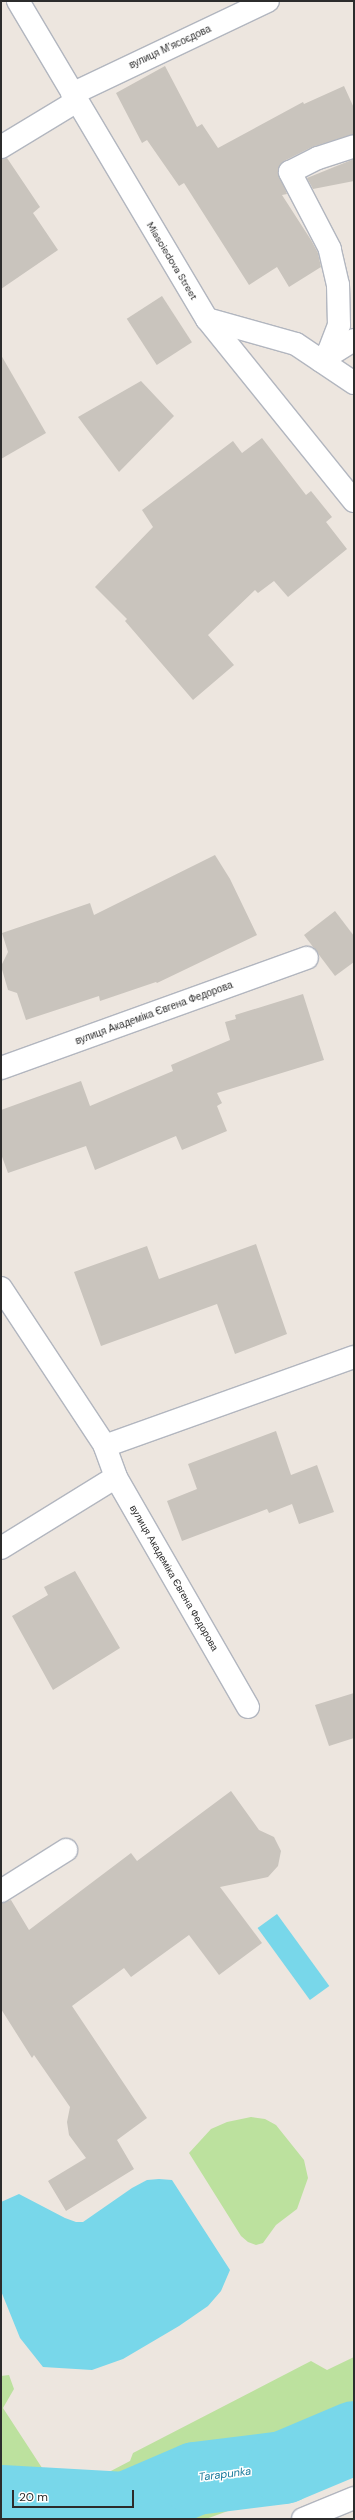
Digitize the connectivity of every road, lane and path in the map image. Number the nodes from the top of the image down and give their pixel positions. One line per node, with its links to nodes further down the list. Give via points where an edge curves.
1 (18, 1): 3 (street, Miasoiedova Street)
2 (268, 1): 3 (street, вулиця Мʼясоєдова)
3 (74, 97): 5 (street, вулиця Мʼясоєдова); 6 (street, Miasoiedova Street)
4 (354, 146): 8 (street, via 318,158 290,172 330,249 338,285 339,325 335,339)
5 (1, 147)
6 (207, 319): 8 (street, via 296,344); 10 (street, Miasoiedova Street)
7 (354, 340): 8 (street)
8 (321, 361): 9 (street)
9 (354, 383)
10 (354, 501)
11 (307, 958): 12 (street, вулиця Академіка Євгена Федорова)
12 (1, 1068)
13 (1, 1288): 15 (street, вулиця Академіка Євгена Федорова)
14 (354, 1357): 15 (street)
15 (104, 1446): 16 (street, вулиця Академіка Євгена Федорова)
16 (116, 1477): 17 (street); 18 (street, вулиця Академіка Євгена Федорова)
17 (1, 1548)
18 (248, 1707)
19 (66, 1850): 20 (street)
20 (1, 1891)
21 (354, 2498): 22 (street)
22 (303, 2519)

